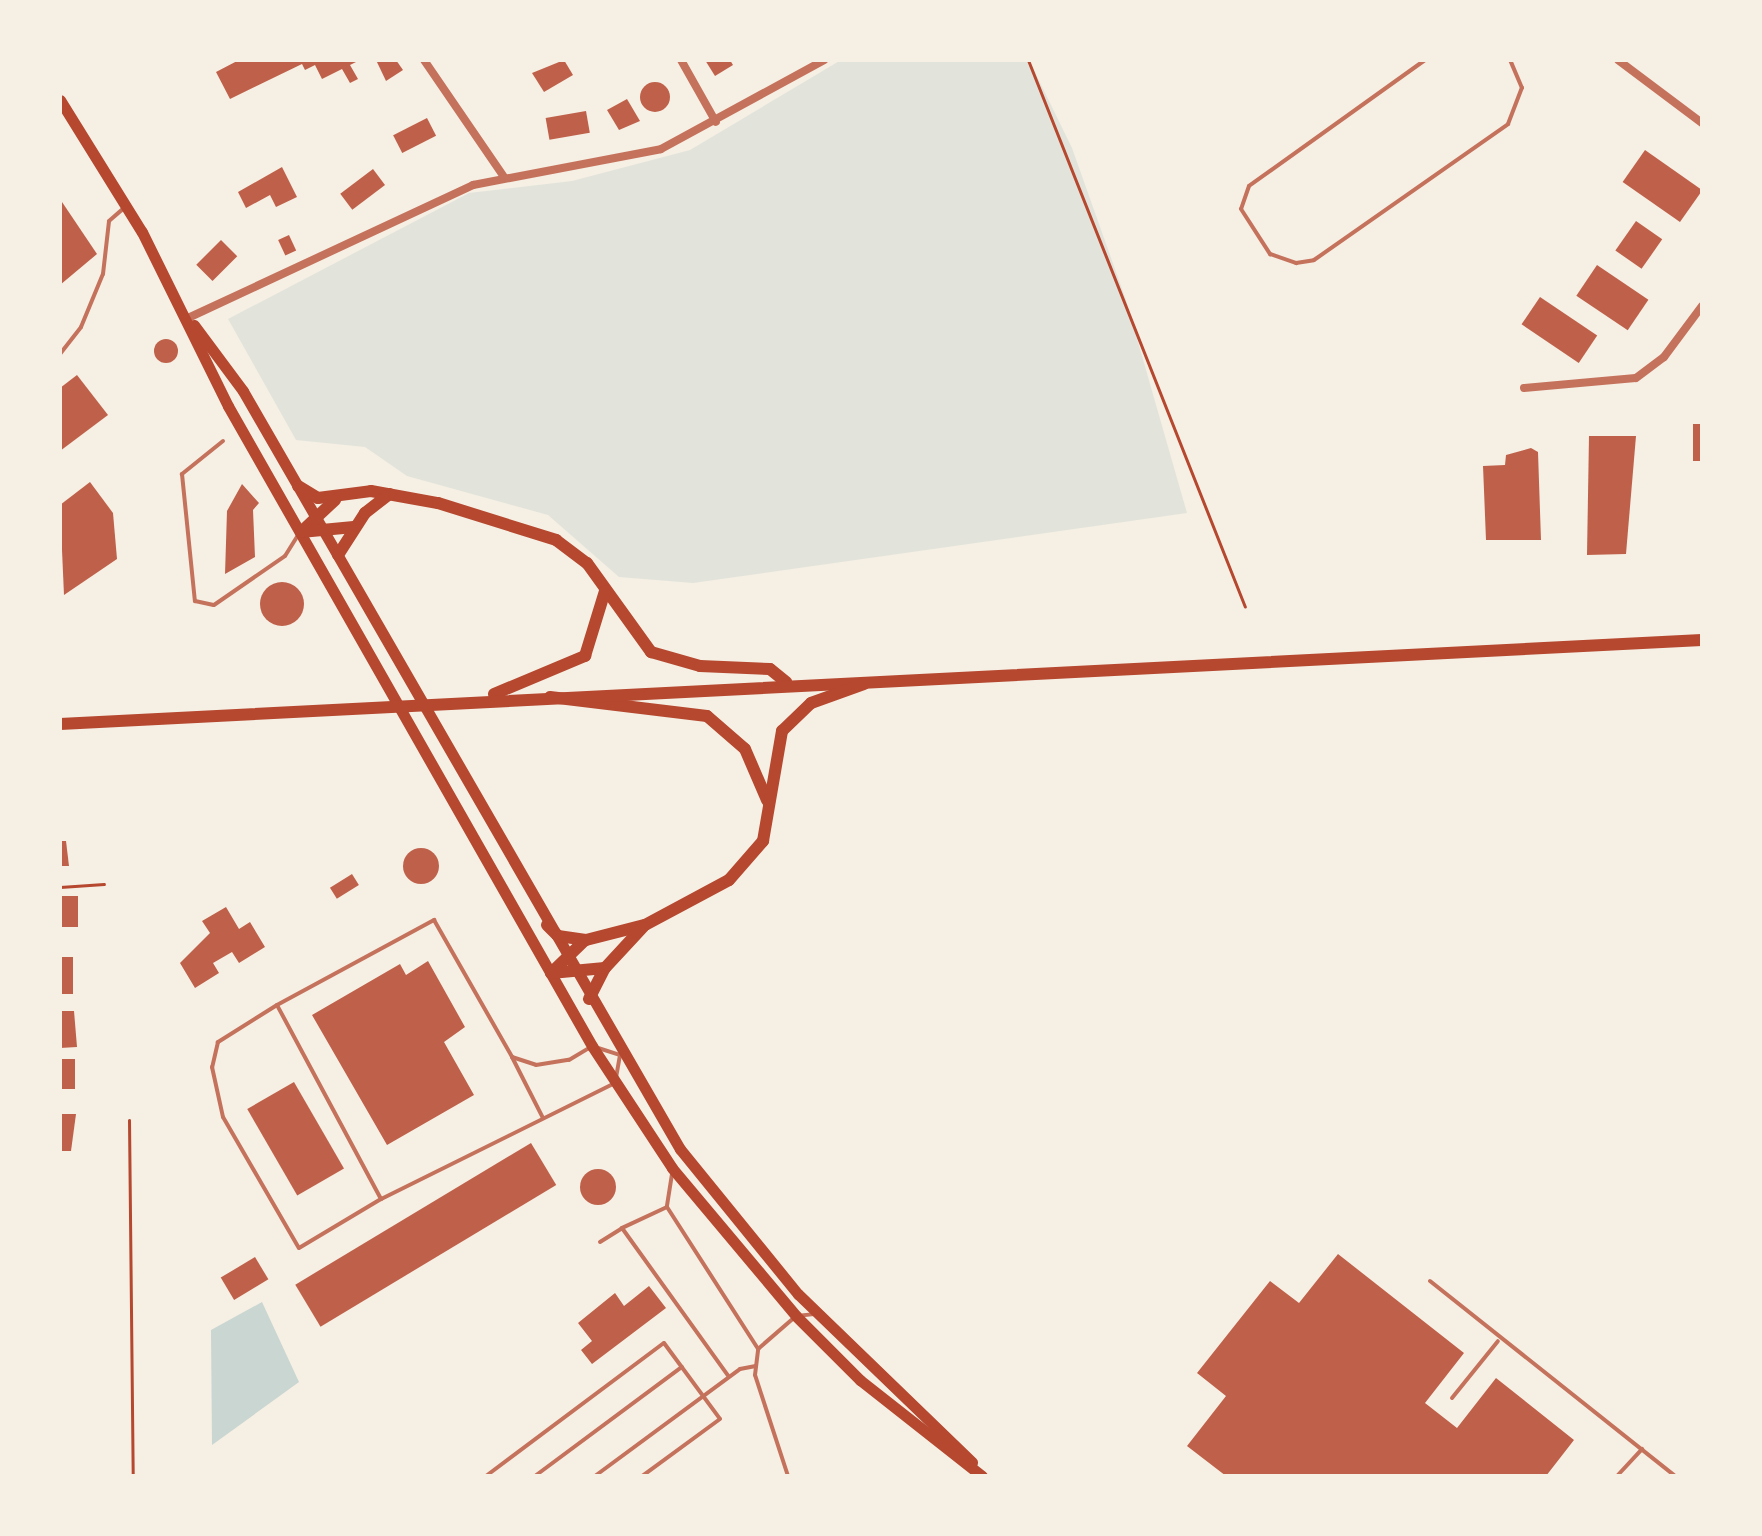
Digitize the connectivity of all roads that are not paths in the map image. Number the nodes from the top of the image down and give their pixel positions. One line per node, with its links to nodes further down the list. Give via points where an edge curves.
1 (424, 60): 10 (street)
2 (681, 60): 8 (street)
3 (824, 60): 8 (street)
4 (1425, 60): 5 (lane, via 1249,186 1241,209 1270,254 1296,263 1314,260 1508,124 1522,88)
5 (1510, 60)
6 (1618, 60): 9 (street)
7 (60, 100): 11 (main road)
8 (716, 122): 10 (street, via 661,149)
9 (1702, 123)
10 (504, 177): 13 (street, via 473,185)
11 (126, 206): 13 (main road); 14 (lane, via 109,221 103,274 81,327)
12 (1702, 306): 15 (street, via 1664,357 1636,378)
13 (188, 318): 17 (main road, via 243,391); 22 (main road)
14 (60, 354)
15 (1524, 388)
16 (223, 441): 22 (lane, via 182,474 195,601 214,605 261,575)
17 (298, 486): 19 (main road); 20 (main road)
18 (389, 494): 19 (main road); 21 (main road); 25 (main road, via 556,540 587,563)
19 (335, 500): 20 (main road)
20 (314, 514): 22 (main road); 23 (main road)
21 (354, 527): 23 (main road); 24 (main road)
22 (301, 532): 23 (main road); 39 (main road)
23 (325, 532): 24 (main road)
24 (338, 555): 33 (main road)
25 (605, 591): 28 (main road, via 651,652 700,666 770,669); 30 (main road, via 596,639 585,656)
26 (1702, 640): 27 (main road)
27 (878, 679): 28 (main road); 32 (main road, via 811,703 790,721 775,746)
28 (786, 682): 29 (main road)
29 (540, 694): 30 (main road); 32 (main road, via 575,704 707,716 745,749)
30 (485, 698): 31 (main road)
31 (60, 724)
32 (768, 802): 34 (main road, via 763,841 752,859 729,880)
33 (547, 925): 35 (main road, via 558,936); 36 (main road)
34 (645, 925): 35 (main road); 37 (main road)
35 (586, 940): 36 (main road)
36 (564, 956): 38 (main road); 39 (main road)
37 (605, 968): 38 (main road); 40 (main road)
38 (574, 972): 39 (main road); 40 (main road)
39 (551, 973): 42 (main road)
40 (589, 999): 43 (main road)
41 (277, 1005): 44 (lane, via 434,920); 48 (lane); 48 (lane, via 218,1042 212,1067 223,1117 299,1248)
42 (592, 1046): 43 (lane); 44 (lane, via 569,1060 536,1065); 45 (main road)
43 (620, 1055): 45 (lane); 53 (main road, via 717,1199)
44 (512, 1057): 46 (lane)
45 (615, 1083): 46 (lane); 47 (main road)
46 (543, 1118): 48 (lane)
47 (672, 1168): 49 (lane); 55 (main road)
48 (381, 1199)
49 (667, 1207): 50 (lane); 57 (lane)
50 (622, 1228): 51 (lane); 60 (lane)
51 (600, 1242)
52 (1430, 1281): 56 (lane)
53 (798, 1294): 54 (main road); 55 (lane)
54 (817, 1313): 55 (lane); 69 (main road)
55 (796, 1316): 57 (lane); 69 (main road, via 871,1390)
56 (1498, 1340): 62 (lane); 63 (lane)
57 (758, 1349): 58 (lane)
58 (756, 1366): 60 (lane); 68 (lane)
59 (682, 1367): 61 (lane); 64 (lane, via 664,1343); 65 (lane)
60 (729, 1377): 61 (lane)
61 (703, 1396): 66 (lane); 67 (lane, via 720,1419)
62 (1452, 1398)
63 (1642, 1449): 70 (lane); 71 (lane)
64 (486, 1476)
65 (535, 1476)
66 (595, 1476)
67 (642, 1476)
68 (788, 1476)
69 (984, 1476)
70 (1617, 1476)
71 (1675, 1476)

